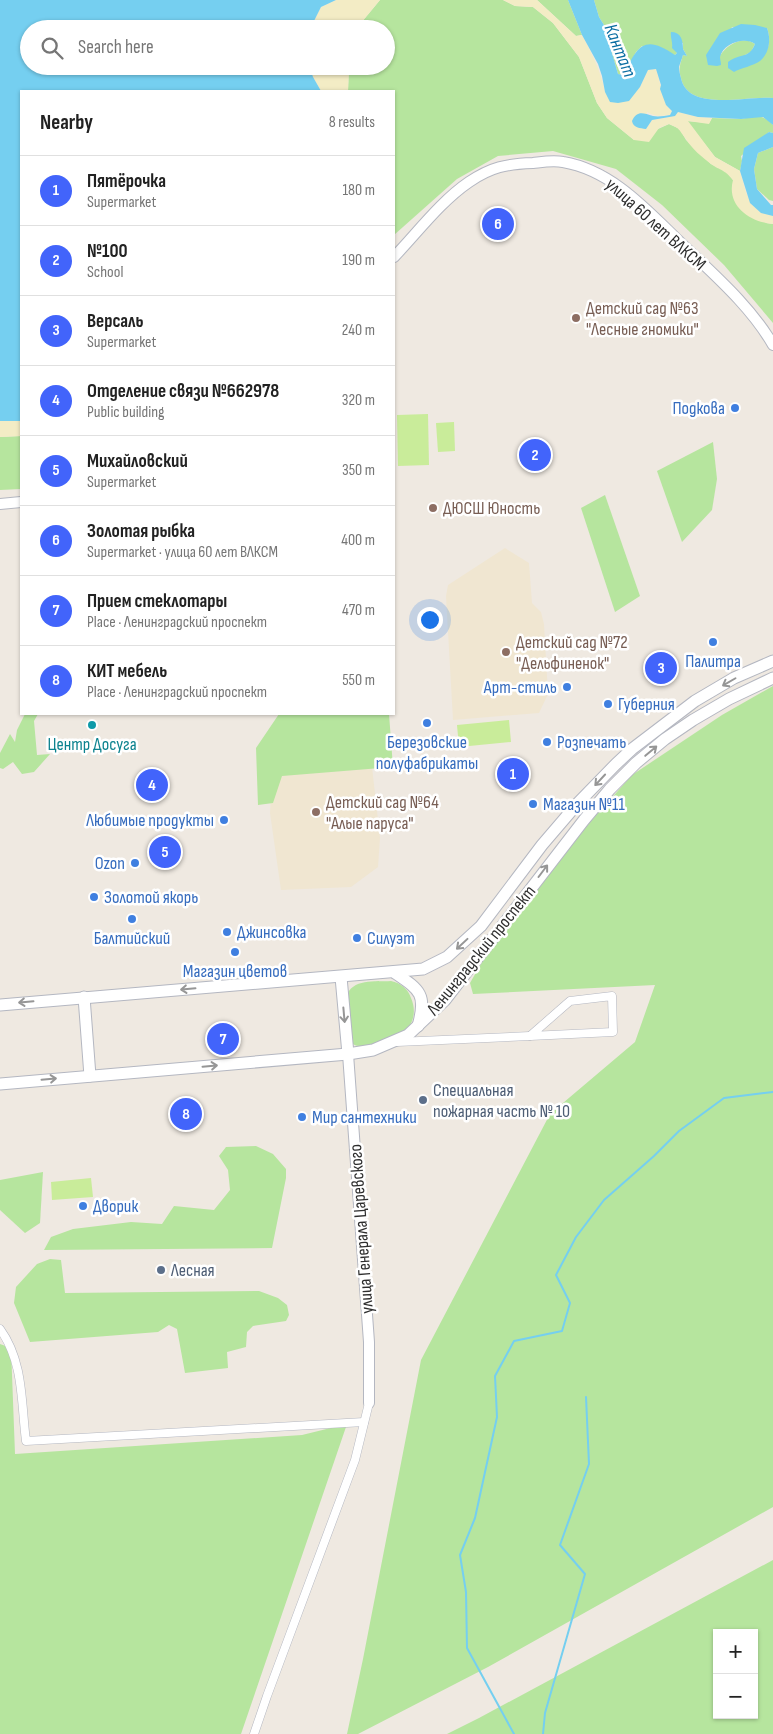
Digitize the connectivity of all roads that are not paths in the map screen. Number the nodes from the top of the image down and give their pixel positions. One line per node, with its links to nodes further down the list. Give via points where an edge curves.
1 (395, 256): 2 (street, улица 60 лет ВЛКСМ, via 452,196 484,173 507,164 561,161 603,176 623,189 736,297)
2 (773, 345)
3 (20, 502): 4 (street)
4 (0, 504)
5 (773, 661): 7 (main road, Ленинградский проспект, one-way to 7, via 734,678 695,701 632,749 542,845 481,926 448,957 423,969)
6 (773, 678): 11 (main road, Ленинградский проспект, one-way to 6, via 445,1000 555,856 622,776 693,720)
7 (395, 973): 8 (main road, Ленинградский проспект); 11 (main road, via 414,986 420,995 423,1006)
8 (341, 977): 9 (main road, Ленинградский проспект, one-way to 9); 14 (main road, one-way to 14)
9 (84, 997): 10 (main road, Ленинградский проспект, one-way to 10); 15 (main road)
10 (0, 1005)
11 (418, 1027): 13 (main road, Ленинградский проспект)
12 (530, 1036): 12 (street, via 613,1032 612,996 570,1001); 13 (street)
13 (394, 1042): 14 (main road, Ленинградский проспект)
14 (348, 1054): 15 (main road, Ленинградский проспект, one-way to 14); 18 (street, улица Генерала Царевского, via 369,1342)
15 (90, 1076): 16 (main road, Ленинградский проспект, one-way to 15)
16 (0, 1084)
17 (0, 1329): 19 (street, via 15,1358 26,1441)
18 (369, 1403): 19 (street)
19 (364, 1422): 20 (street, via 355,1460)
20 (254, 1734)

